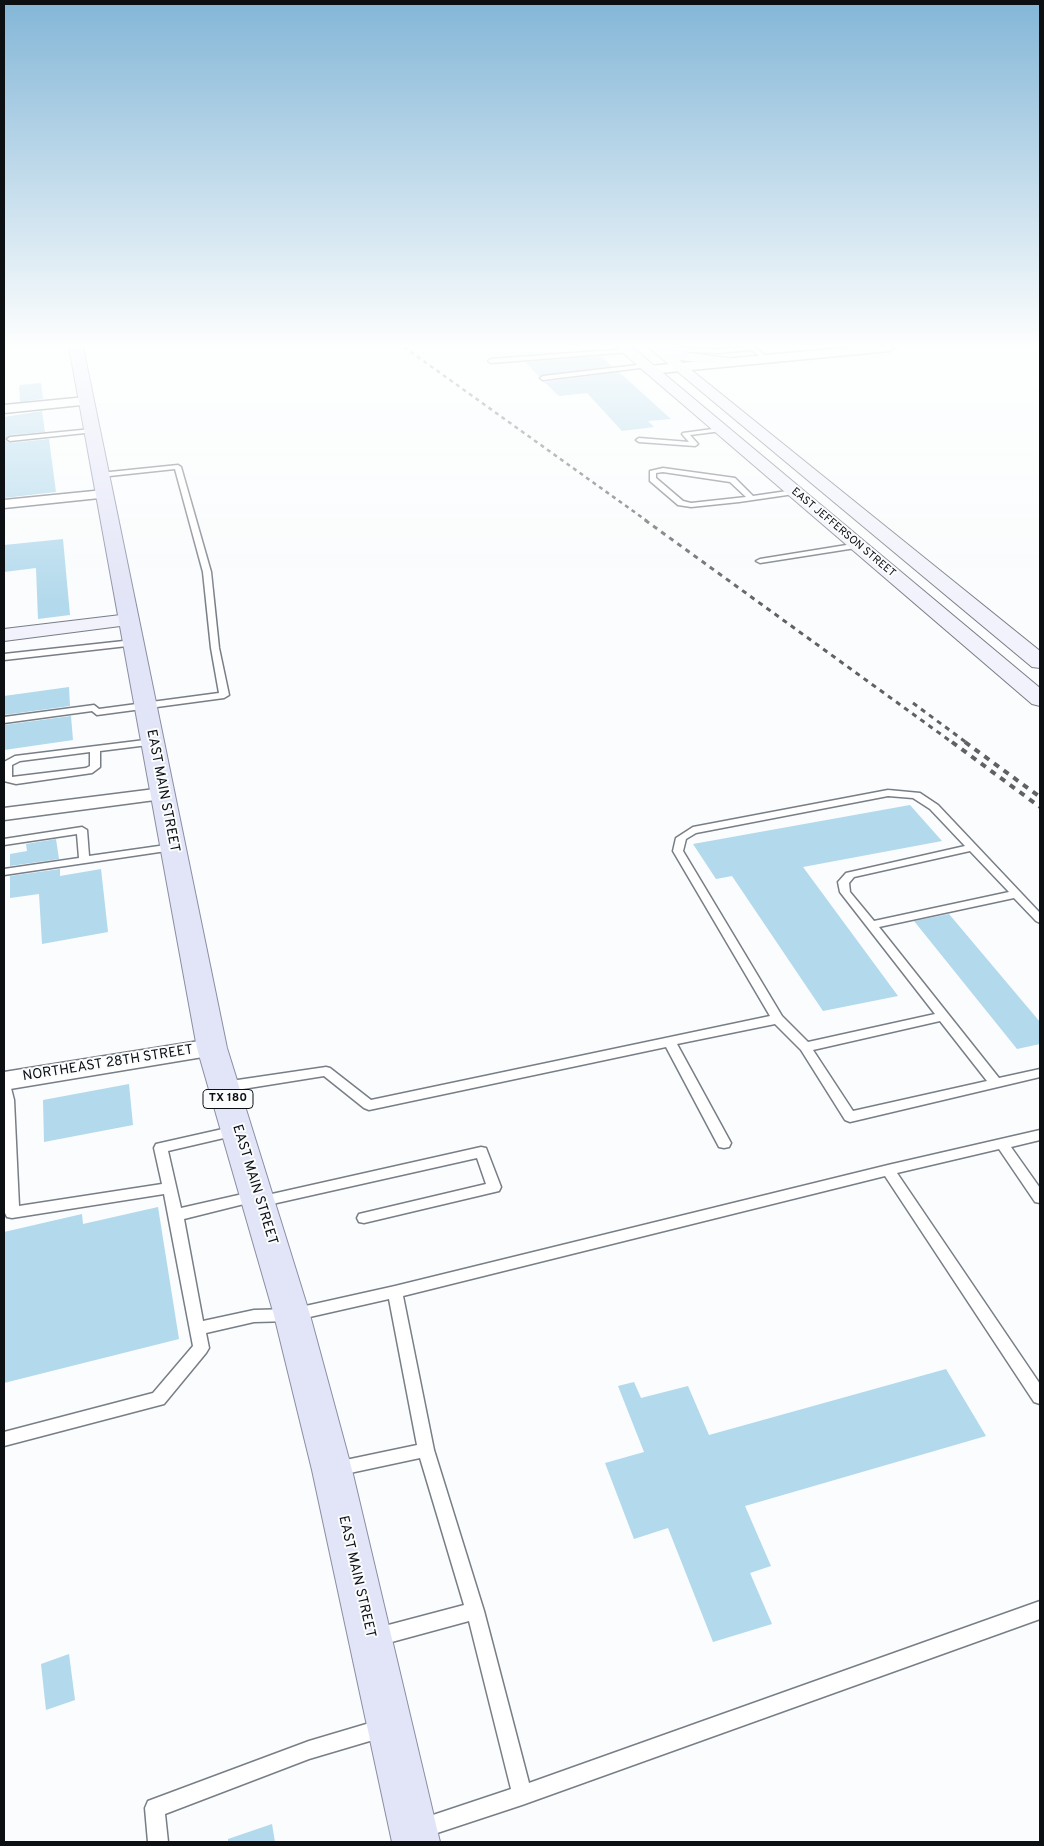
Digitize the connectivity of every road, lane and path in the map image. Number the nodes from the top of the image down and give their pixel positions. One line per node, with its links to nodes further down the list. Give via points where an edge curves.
1 (70, 433): 6 (lane)
2 (92, 433): 8 (main road, EAST MAIN STREET / TX 180)
3 (692, 433): 7 (lane, via 685,434 695,444)
4 (724, 433): 9 (main road, EAST JEFFERSON STREET)
5 (759, 433): 17 (main road, EAST JEFFERSON STREET)
6 (10, 439)
7 (639, 440)
8 (102, 485): 11 (street); 14 (main road, EAST MAIN STREET / TX 180); 19 (lane, via 178,467 207,572 224,695)
9 (791, 490): 10 (lane); 12 (main road, EAST JEFFERSON STREET)
10 (750, 496): 10 (lane, via 732,480 663,470 652,472 653,479 681,503 691,505)
11 (4, 504)
12 (858, 545): 13 (lane); 18 (main road, EAST JEFFERSON STREET)
13 (760, 561)
14 (131, 631): 15 (main road); 16 (lane); 19 (main road, EAST MAIN STREET / TX 180)
15 (4, 635)
16 (4, 657)
17 (1040, 662)
18 (1040, 699)
19 (146, 705): 20 (lane); 21 (main road, EAST MAIN STREET / TX 180)
20 (4, 720)
21 (153, 742): 22 (lane); 23 (main road, EAST MAIN STREET / TX 180)
22 (95, 749): 22 (lane, via 18,758 7,764 7,779 16,781 89,771 95,767)
23 (163, 794): 24 (street); 26 (main road, EAST MAIN STREET / TX 180)
24 (4, 814)
25 (4, 842): 28 (lane, via 82,830)
26 (173, 847): 28 (lane); 37 (main road, EAST MAIN STREET / TX 180)
27 (972, 847): 30 (lane); 32 (lane, via 850,875 843,882 845,892); 34 (lane, via 934,807 916,795 888,793 693,830 681,838 678,851)
28 (84, 860): 29 (lane)
29 (4, 872)
30 (1016, 894): 31 (lane); 32 (lane)
31 (1040, 919)
32 (872, 926): 33 (lane)
33 (943, 1016): 36 (lane); 40 (lane)
34 (778, 1018): 35 (lane); 36 (lane)
35 (670, 1042): 41 (lane, via 368,1105 326,1071); 44 (lane)
36 (805, 1047): 40 (lane, via 850,1117)
37 (212, 1048): 39 (street, NORTHEAST 28TH STREET); 41 (main road, EAST MAIN STREET / TX 180)
38 (1040, 1073): 40 (lane)
39 (4, 1082): 47 (lane, via 8,1100 12,1213)
40 (996, 1083)
41 (224, 1087): 42 (main road, EAST MAIN STREET / TX 180)
42 (237, 1131): 47 (lane, via 161,1148); 49 (main road, EAST MAIN STREET / TX 180)
43 (1040, 1135): 45 (lane)
44 (724, 1143)
45 (1002, 1144): 46 (lane); 48 (lane)
46 (888, 1170): 52 (lane); 55 (lane)
47 (170, 1188): 50 (lane)
48 (1040, 1198)
49 (258, 1199): 50 (lane); 51 (lane, via 481,1152 494,1188); 53 (main road, EAST MAIN STREET / TX 180)
50 (176, 1215): 54 (lane)
51 (364, 1218)
52 (395, 1292): 53 (lane); 57 (lane)
53 (292, 1315): 54 (lane, via 254,1316); 58 (main road, EAST MAIN STREET / TX 180)
54 (196, 1329): 56 (lane, via 201,1348 158,1399)
55 (1040, 1397)
56 (4, 1439)
57 (426, 1450): 58 (lane); 60 (lane)
58 (332, 1470): 61 (main road, EAST MAIN STREET / TX 180)
59 (1040, 1610): 63 (lane)
60 (475, 1611): 61 (lane); 63 (lane)
61 (370, 1638): 62 (main road, EAST MAIN STREET / TX 180)
62 (390, 1726): 64 (main road, EAST MAIN STREET / TX 180); 65 (lane, via 309,1750 155,1808)
63 (522, 1795): 64 (lane)
64 (415, 1837)
65 (158, 1842)

